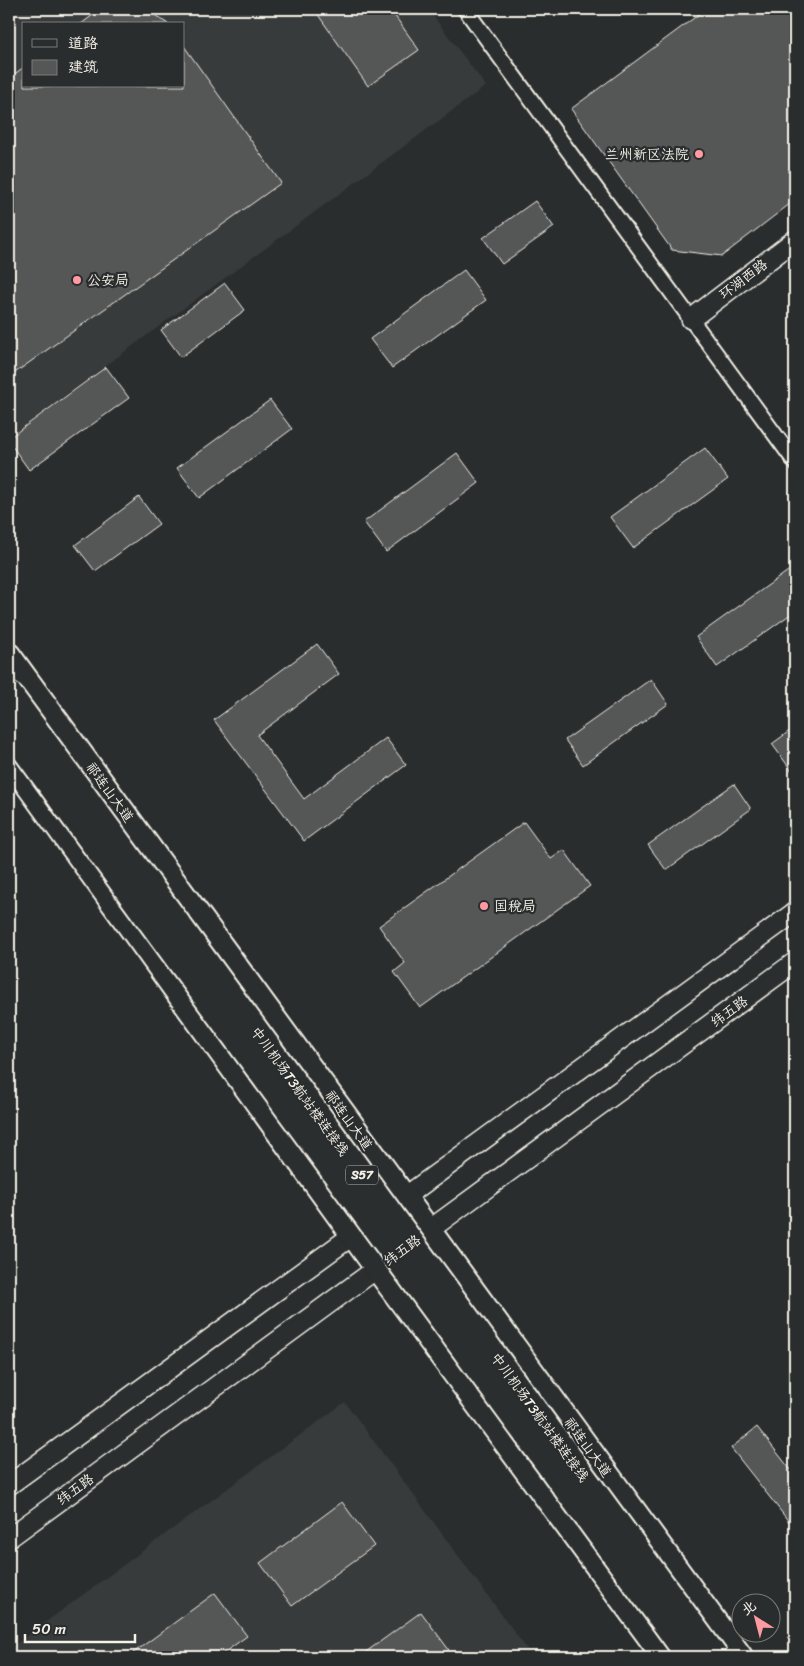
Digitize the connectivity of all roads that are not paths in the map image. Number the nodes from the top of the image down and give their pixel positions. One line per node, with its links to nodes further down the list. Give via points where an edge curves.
1 (465, 9): 3 (street)
2 (795, 240): 3 (street, 环湖西路)
3 (691, 319): 4 (street)
4 (795, 462)
5 (9, 654): 11 (main road, 祁连山大道)
6 (9, 693): 19 (highway, 中川机场T3航站楼连接线 / S57, bridge)
7 (9, 729): 18 (highway, 中川机场T3航站楼连接线 / S57, bridge)
8 (9, 762): 13 (main road)
9 (795, 912): 11 (street)
10 (795, 962): 12 (street, 纬五路)
11 (405, 1197): 12 (main road, 祁连山大道); 13 (street)
12 (429, 1230): 14 (street, 纬五路); 20 (main road, 祁连山大道)
13 (352, 1236): 14 (main road); 15 (street)
14 (376, 1269): 16 (street, 纬五路); 17 (main road)
15 (9, 1485)
16 (9, 1538)
17 (663, 1657)
18 (689, 1657)
19 (716, 1657)
20 (742, 1657)

